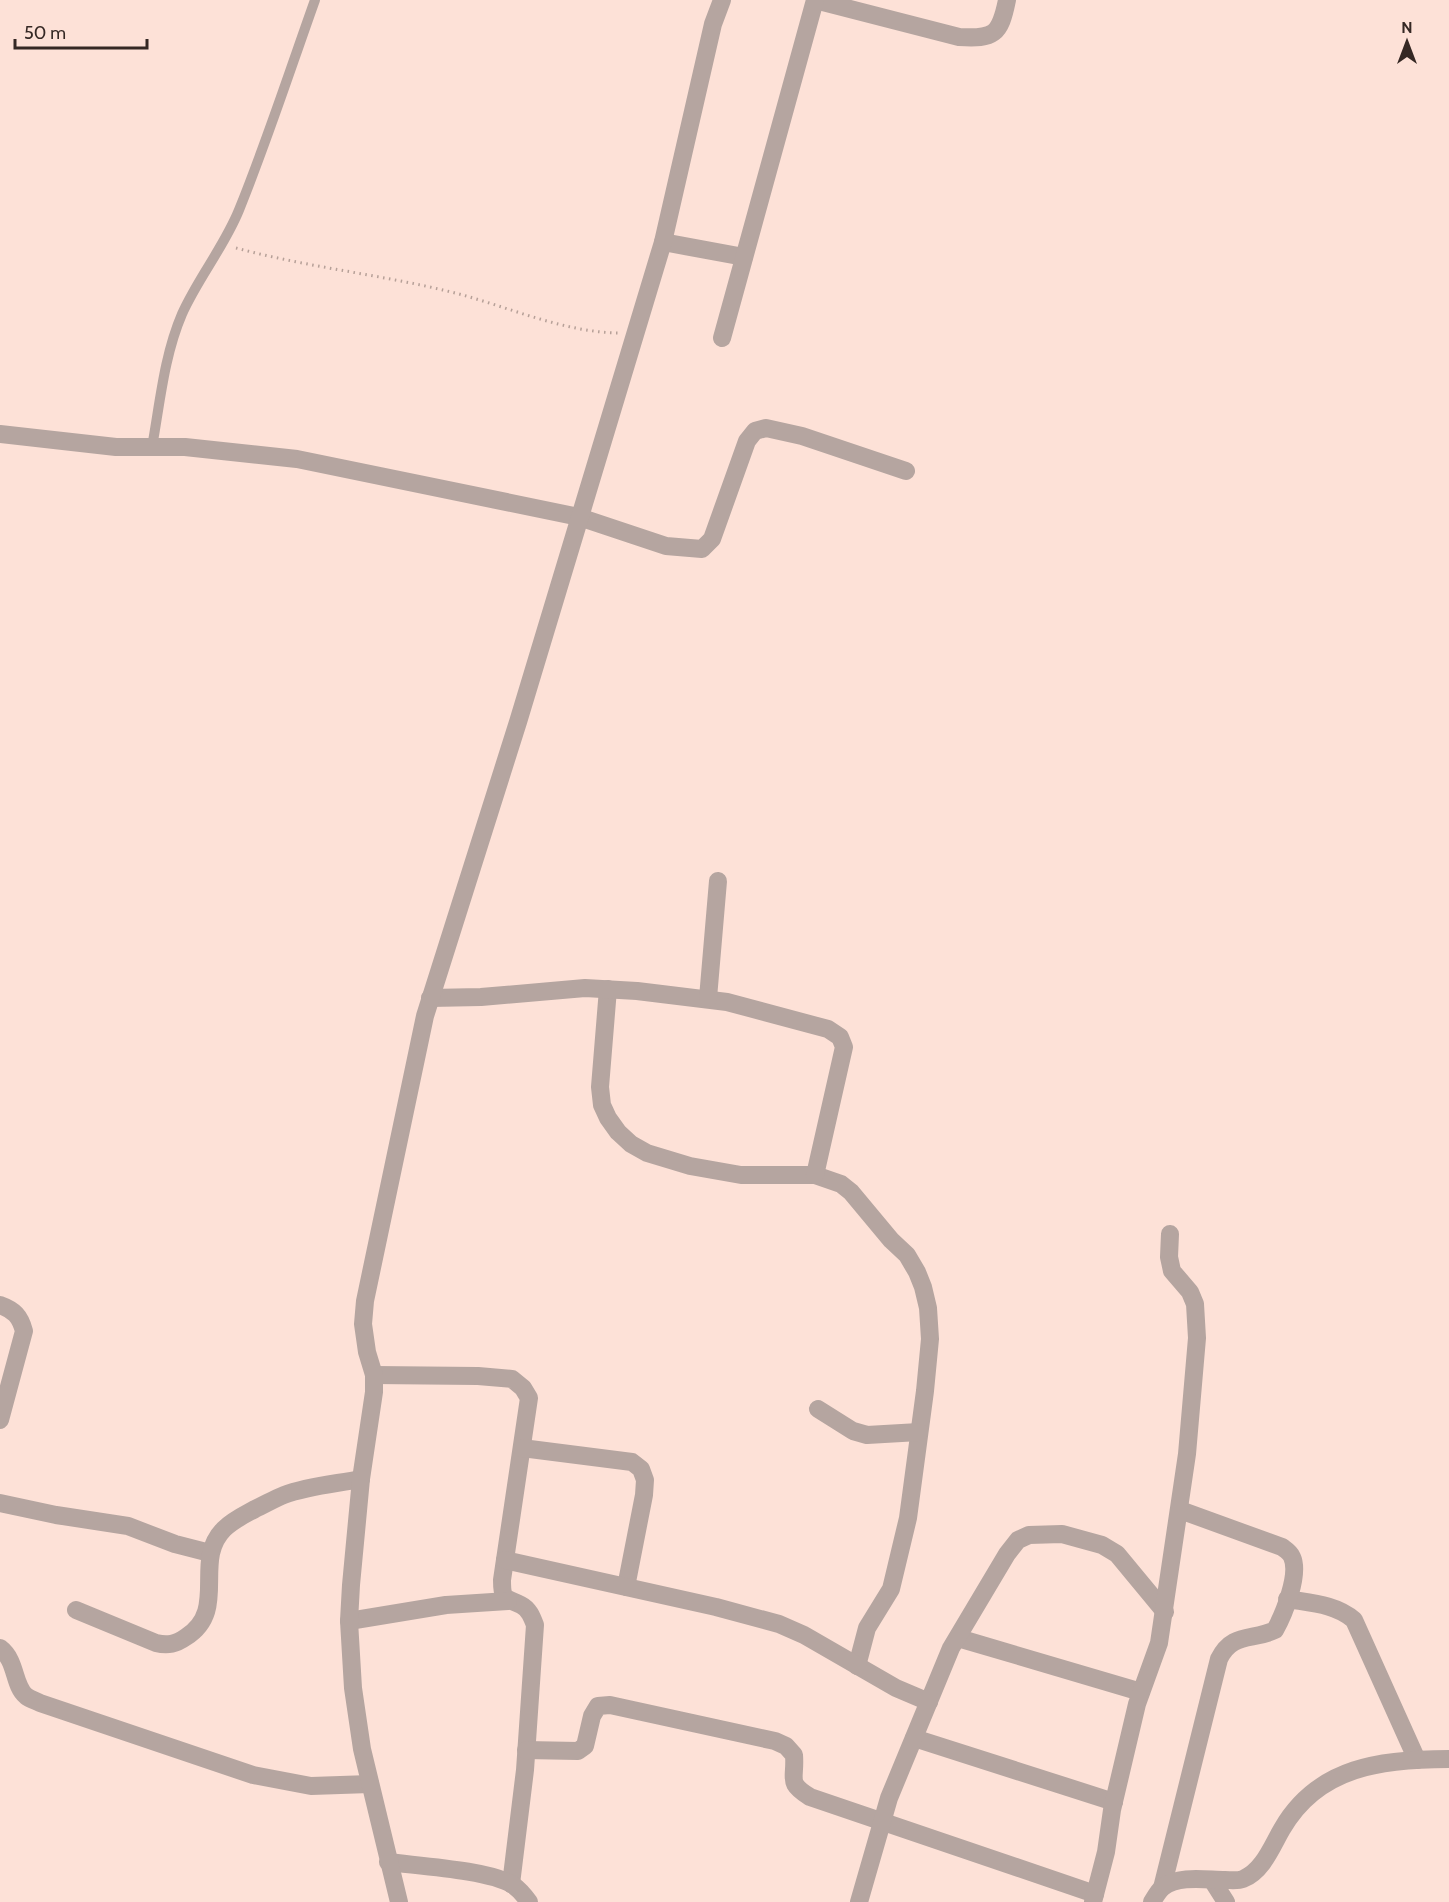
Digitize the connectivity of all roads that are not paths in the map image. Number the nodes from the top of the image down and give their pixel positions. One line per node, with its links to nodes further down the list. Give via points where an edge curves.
1 (315, 0): 9 (lane, via 238,213 175,334)
2 (722, 0): 5 (street, via 713,24)
3 (815, 0): 4 (street, via 974,38 988,37 998,28); 6 (street)
4 (1006, 0)
5 (663, 242): 6 (street); 11 (street)
6 (744, 257): 7 (street)
7 (722, 338)
8 (0, 434): 9 (street, via 116,447)
9 (152, 447): 11 (street, via 297,459)
10 (906, 471): 11 (street, via 766,428 755,431 747,441 712,539 702,549 666,546)
11 (579, 518): 14 (street)
12 (718, 881): 15 (street)
13 (608, 989): 14 (street); 15 (street); 16 (street, via 602,1105 618,1132 631,1144 666,1160 729,1173)
14 (430, 998): 19 (street, via 364,1301 363,1324)
15 (708, 998): 16 (street, via 828,1029 840,1037 843,1058)
16 (815, 1175): 22 (street, via 851,1192 907,1255 917,1272 928,1308 930,1339)
17 (1170, 1234): 26 (street, via 1173,1271 1196,1304 1197,1320)
18 (0, 1305): 21 (street, via 21,1318 24,1330)
19 (374, 1375): 23 (street, via 512,1379 529,1398); 24 (street)
20 (818, 1409): 22 (street, via 842,1426 867,1435)
21 (0, 1420)
22 (919, 1432): 37 (street, via 897,1570 883,1605 867,1628)
23 (522, 1448): 28 (street); 29 (street, via 632,1462 640,1469 645,1480 644,1496)
24 (361, 1479): 27 (street, via 283,1496 249,1512 224,1529); 34 (street)
25 (0, 1503): 27 (street, via 128,1526)
26 (1180, 1509): 30 (street, via 1291,1553 1295,1564); 33 (street)
27 (210, 1553): 32 (street, via 205,1617 198,1628 179,1641 156,1643)
28 (505, 1560): 29 (street); 31 (street, via 502,1594)
29 (626, 1587): 37 (street, via 780,1624)
30 (1287, 1599): 43 (street, via 1334,1607 1354,1620); 50 (street, via 1275,1630 1231,1642 1219,1659)
31 (508, 1601): 34 (street, via 446,1605); 41 (street, via 531,1613 535,1625)
32 (76, 1610)
33 (1165, 1612): 35 (street, via 1117,1554 1102,1545 1062,1534 1029,1535 1018,1540 1007,1554); 38 (street, via 1159,1643)
34 (349, 1621): 44 (street, via 357,1721)
35 (958, 1638): 38 (street); 39 (street)
36 (0, 1647): 44 (street, via 7,1653 18,1685 26,1696 40,1702 254,1775 311,1786)
37 (856, 1666): 39 (street)
38 (1141, 1692): 45 (street)
39 (929, 1702): 40 (street)
40 (914, 1738): 45 (street); 46 (street)
41 (526, 1750): 46 (street, via 578,1751 585,1746 598,1706 610,1706 775,1741 794,1755 796,1789); 49 (street)
42 (1449, 1759): 43 (street)
43 (1417, 1760): 48 (street, via 1349,1771 1314,1790 1286,1821 1253,1873 1241,1880)
44 (370, 1784): 47 (street)
45 (1114, 1802): 51 (street)
46 (883, 1821): 51 (street); 54 (street)
47 (388, 1862): 49 (street, via 483,1875); 52 (street)
48 (1212, 1880): 50 (street, via 1176,1881); 55 (street)
49 (511, 1884): 53 (street)
50 (1157, 1895)
51 (1094, 1898)
52 (399, 1902)
53 (529, 1902)
54 (860, 1902)
55 (1226, 1902)

